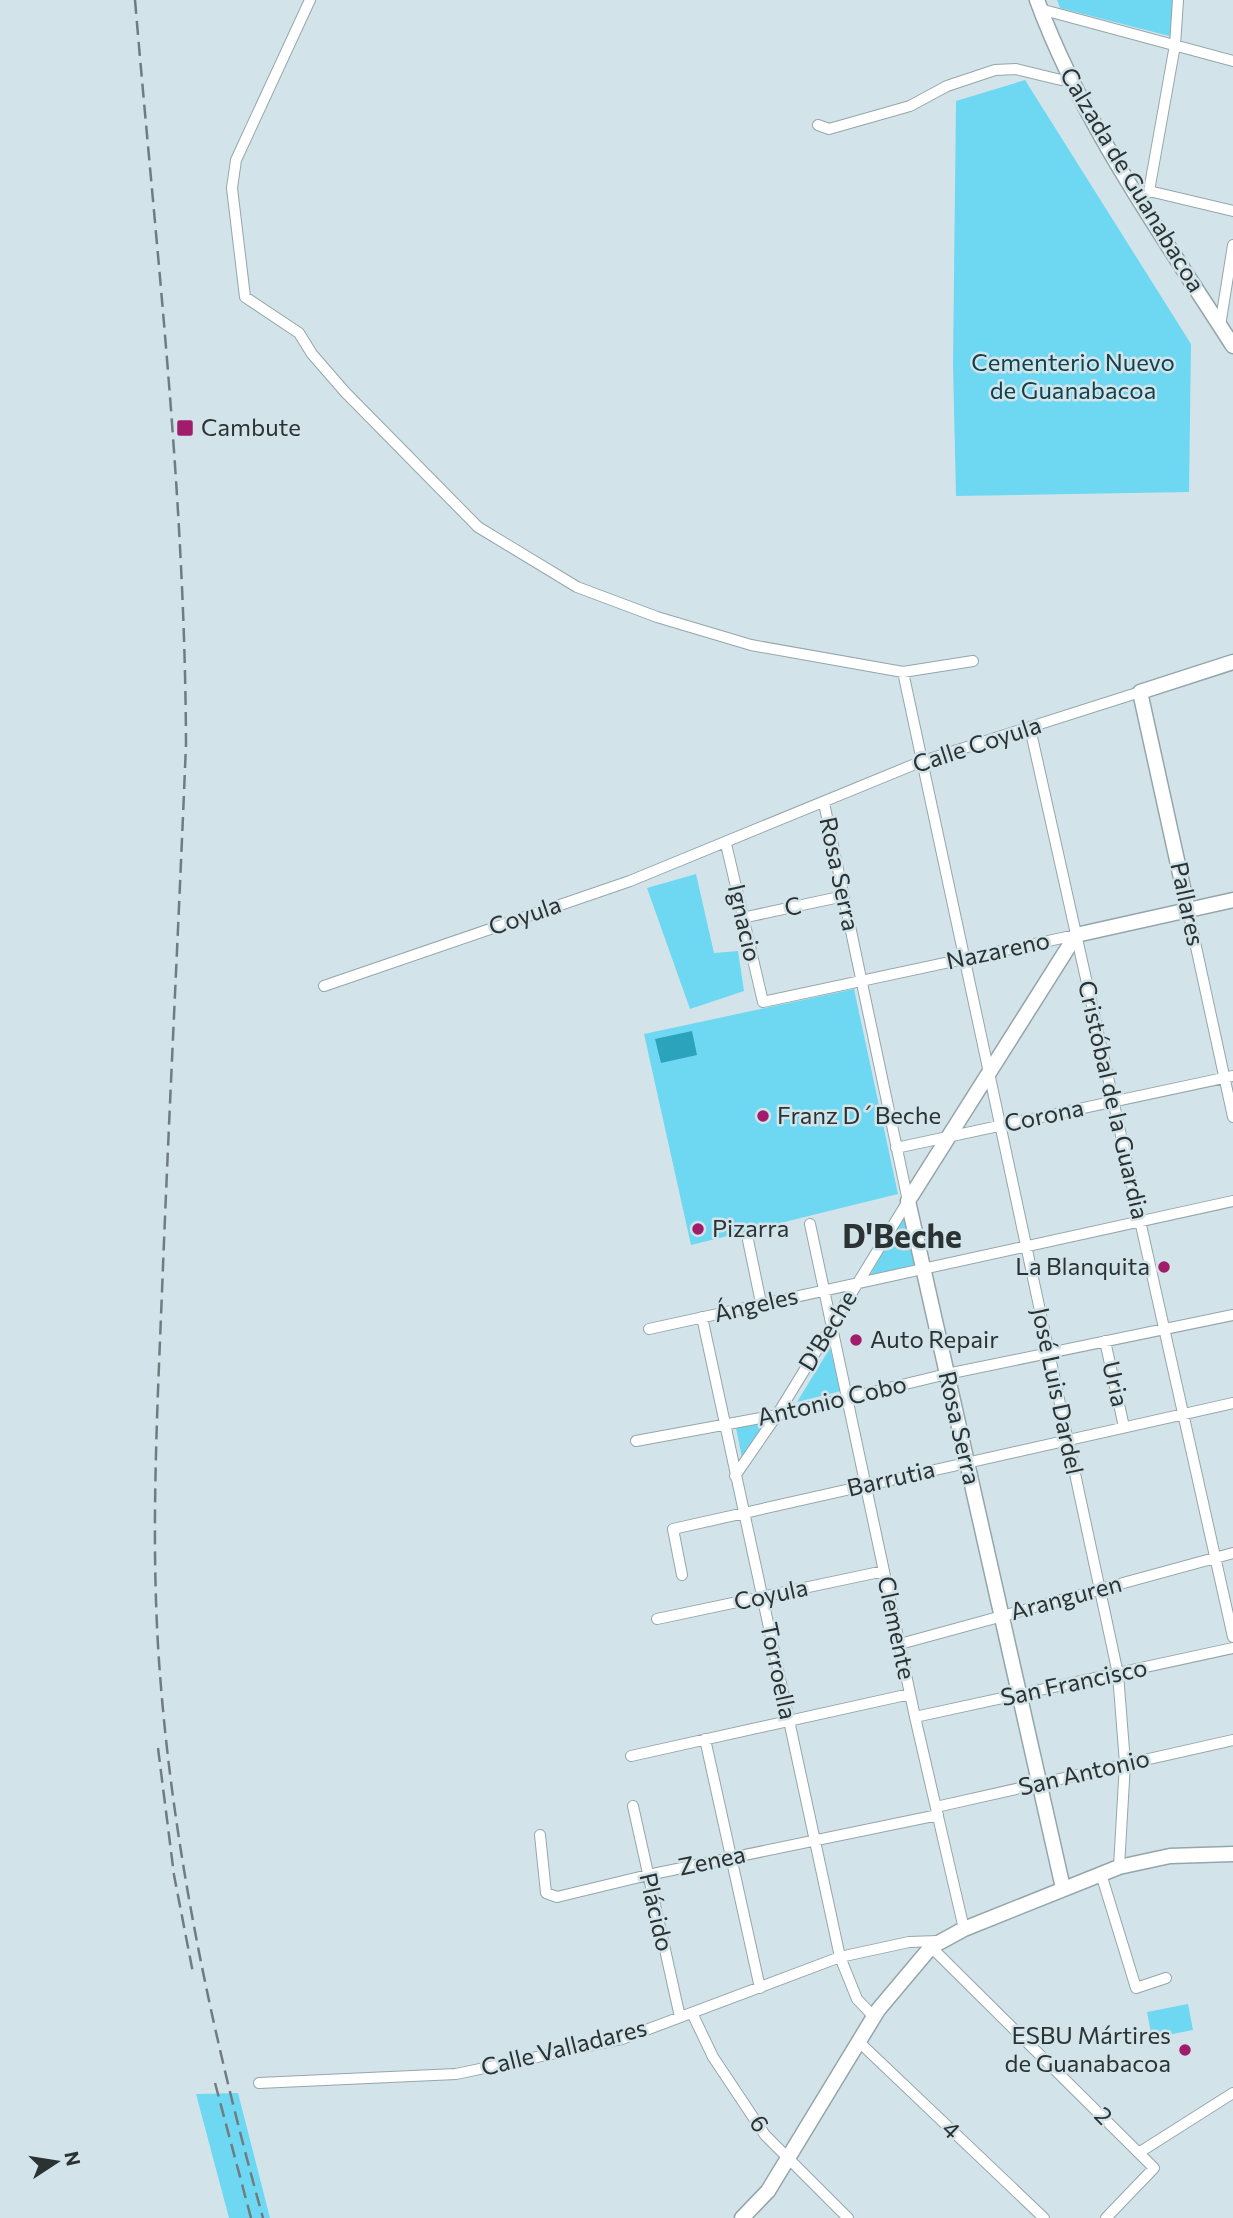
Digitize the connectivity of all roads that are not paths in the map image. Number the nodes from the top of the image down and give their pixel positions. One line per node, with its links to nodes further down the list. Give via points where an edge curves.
1 (310, 0): 15 (street, via 236,160 232,188 245,297 299,332 345,392 478,527 577,587 751,645)
2 (1178, 0): 4 (street)
3 (1038, 4): 4 (street); 6 (street, Calzada de Guanabacoa)
4 (1175, 45): 5 (street); 8 (street)
5 (1233, 61)
6 (1068, 77): 7 (street, via 1061,80 995,69 947,86 911,106 829,129); 8 (street, Calzada de Guanabacoa)
7 (817, 125)
8 (1145, 195): 9 (street); 11 (street, Calzada de Guanabacoa)
9 (1233, 211)
10 (1233, 245): 11 (street)
11 (1220, 326): 12 (street, Calzada de Guanabacoa)
12 (1233, 346)
13 (972, 661): 15 (street)
14 (1233, 662): 16 (street, Calle Coyula)
15 (903, 672): 18 (street, José Luis Dardel)
16 (1140, 692): 17 (street, Calle Coyula); 23 (street, Pallares)
17 (1030, 727): 18 (street, Calle Coyula); 25 (street, Cristóbal de la Guardia)
18 (920, 762): 19 (street, Calle Coyula); 26 (street, José Luis Dardel)
19 (824, 803): 20 (street, Calle Coyula); 21 (street, Rosa Serra)
20 (726, 844): 24 (street, Ignacio); 28 (street, Coyula)
21 (844, 896): 24 (street, C); 27 (street, Rosa Serra)
22 (1233, 900): 23 (street, Nazareno)
23 (1188, 911): 25 (street, Nazareno); 31 (street, Pallares)
24 (742, 918): 29 (street, Ignacio)
25 (1076, 935): 26 (street, Nazareno); 30 (street, D'Beche); 32 (street, Cristóbal de la Guardia)
26 (964, 958): 27 (street, Nazareno); 30 (street, José Luis Dardel)
27 (861, 981): 29 (street, Nazareno); 36 (street, Rosa Serra)
28 (324, 986)
29 (763, 1002)
30 (988, 1073): 34 (street, José Luis Dardel); 35 (street, D'Beche)
31 (1229, 1077): 32 (street, Corona); 33 (street, Pallares)
32 (1113, 1101): 34 (street, Corona); 39 (street, Cristóbal de la Guardia)
33 (1233, 1117)
34 (999, 1126): 35 (street, Corona); 42 (street, José Luis Dardel)
35 (948, 1136): 36 (street, Corona); 37 (street, D'Beche)
36 (897, 1148): 37 (street, Rosa Serra)
37 (908, 1201): 43 (street, Rosa Serra); 44 (street, D'Beche)
38 (1233, 1201): 39 (street, Ángeles)
39 (1140, 1221): 42 (street, Ángeles); 51 (street, Cristóbal de la Guardia)
40 (810, 1224): 45 (street, Clemente)
41 (748, 1240): 46 (street)
42 (1026, 1246): 43 (street, Ángeles); 53 (street, José Luis Dardel)
43 (923, 1269): 44 (street, Ángeles); 54 (street, Rosa Serra)
44 (857, 1282): 45 (street, Ángeles); 49 (street, D'Beche)
45 (824, 1289): 46 (street, Ángeles); 49 (street, Clemente)
46 (761, 1303): 48 (street, Ángeles)
47 (1233, 1315): 51 (street, Antonio Cobo)
48 (702, 1317): 50 (street, Ángeles); 59 (street, Torroella)
49 (832, 1326): 55 (street, Clemente); 58 (street, D'Beche)
50 (649, 1329)
51 (1164, 1329): 52 (street, Antonio Cobo); 57 (street, Cristóbal de la Guardia)
52 (1105, 1341): 53 (street, Antonio Cobo); 60 (street, Uria)
53 (1049, 1354): 54 (street, Antonio Cobo); 61 (street, José Luis Dardel)
54 (947, 1374): 55 (street, Antonio Cobo); 63 (street, Rosa Serra)
55 (848, 1399): 58 (street, Antonio Cobo); 65 (street, Clemente)
56 (1233, 1403): 57 (street, Barrutia)
57 (1183, 1413): 60 (street, Barrutia); 68 (street, Cristóbal de la Guardia)
58 (777, 1415): 59 (street, Antonio Cobo); 64 (street, D'Beche)
59 (725, 1425): 62 (street, Antonio Cobo); 64 (street, Torroella)
60 (1125, 1427): 61 (street, Barrutia)
61 (1068, 1440): 63 (street, Barrutia); 71 (street, José Luis Dardel)
62 (636, 1441)
63 (967, 1462): 65 (street, Barrutia); 73 (street, Rosa Serra)
64 (735, 1476): 66 (street, Torroella)
65 (866, 1485): 66 (street, Barrutia); 69 (street, Clemente)
66 (743, 1513): 70 (street, Barrutia, via 673,1529); 72 (street, Torroella)
67 (1233, 1553): 68 (street, Aranguren)
68 (1215, 1558): 71 (street, Aranguren); 75 (street, Cristóbal de la Guardia)
69 (884, 1571): 72 (street, Coyula); 76 (street, Clemente)
70 (682, 1575)
71 (1099, 1590): 73 (street, Aranguren); 78 (street, José Luis Dardel)
72 (762, 1597): 74 (street, Coyula); 82 (street, Torroella)
73 (1002, 1616): 76 (street, Aranguren); 80 (street, Rosa Serra)
74 (657, 1619)
75 (1233, 1637)
76 (900, 1644): 79 (street, Clemente)
77 (1233, 1648): 78 (street, San Francisco)
78 (1118, 1674): 80 (street, San Francisco); 86 (street, José Luis Dardel)
79 (910, 1694): 81 (street, Clemente); 82 (street)
80 (1020, 1696): 81 (street, San Francisco); 87 (street, Rosa Serra)
81 (915, 1717): 89 (street, Clemente)
82 (789, 1723): 83 (street); 91 (street, Torroella)
83 (705, 1740): 85 (street); 93 (street)
84 (1233, 1740): 86 (street, San Antonio)
85 (631, 1756)
86 (1125, 1763): 87 (street, San Antonio); 94 (street, José Luis Dardel)
87 (1039, 1783): 89 (street, San Antonio); 97 (street, Rosa Serra)
88 (633, 1806): 96 (street, Plácido)
89 (937, 1811): 91 (street, Zenea); 98 (street, Clemente)
90 (540, 1835): 96 (street, Zenea, via 546,1893 557,1897)
91 (814, 1840): 93 (street, Zenea); 100 (street, Torroella)
92 (1233, 1854): 94 (street, via 1170,1856)
93 (732, 1857): 96 (street, Zenea); 102 (street)
94 (1119, 1867): 95 (street)
95 (1101, 1874): 97 (street); 101 (street, via 1136,1988)
96 (648, 1875): 104 (street, Plácido)
97 (1063, 1888): 98 (street)
98 (964, 1929): 99 (street)
99 (935, 1944): 100 (street, Calle Valladares, via 909,1942); 105 (street); 109 (street, 2)
100 (840, 1956): 102 (street, Calle Valladares); 105 (street, Torroella, via 857,1999)
101 (1166, 1978)
102 (760, 1988): 103 (street, Calle Valladares)
103 (692, 2013): 104 (street, Calle Valladares); 110 (street, 6, via 721,2068)
104 (680, 2017): 107 (street, Calle Valladares, via 622,2039 456,2074)
105 (874, 2017): 106 (street)
106 (858, 2041): 110 (street); 113 (street, 4)
107 (259, 2083)
108 (1233, 2093): 109 (street)
109 (1140, 2152): 114 (street, 2, via 1154,2168)
110 (788, 2160): 111 (street, via 768,2191); 112 (street, 6)
111 (742, 2218)
112 (848, 2218)
113 (1044, 2218)
114 (1106, 2218)

